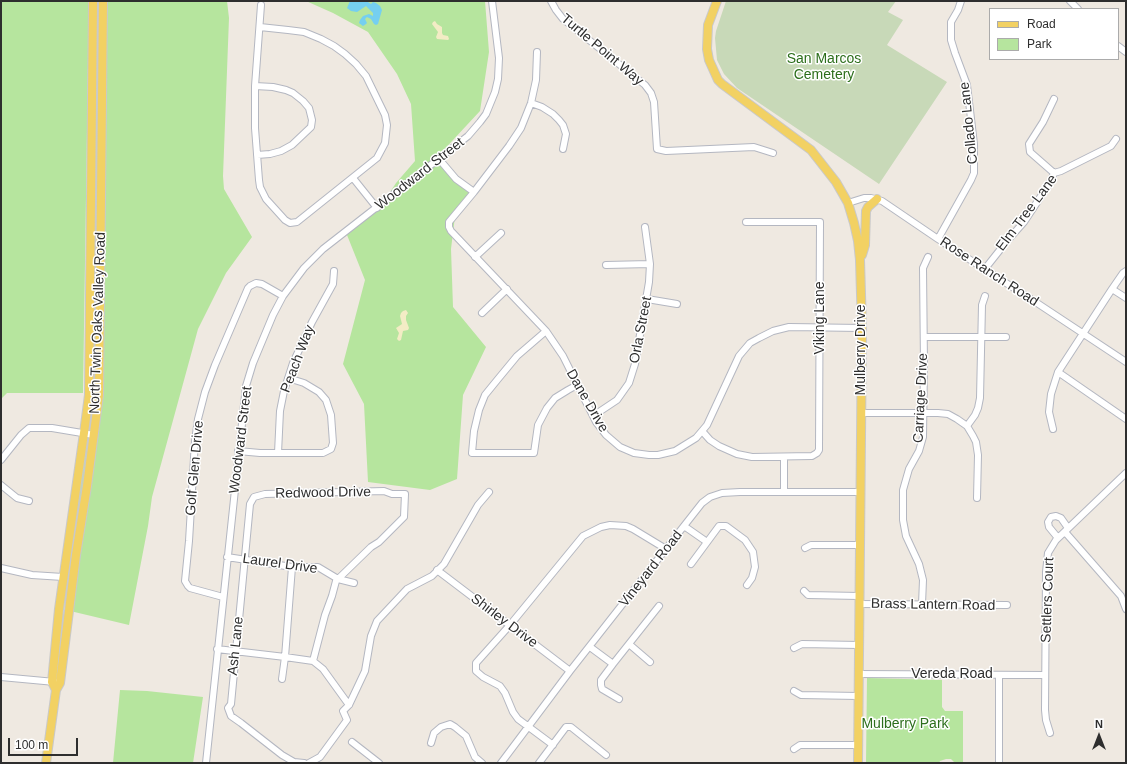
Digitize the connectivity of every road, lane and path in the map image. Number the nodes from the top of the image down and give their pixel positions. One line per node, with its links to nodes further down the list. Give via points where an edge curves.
1 (93, 1): 15 (main road, North Twin Oaks Valley Road)
2 (103, 1): 13 (main road, North Twin Oaks Valley Road)
3 (492, 1): 19 (street, Woodward Street, via 499,58 495,92 480,122 468,136)
4 (551, 1): 17 (street, Turtle Point Way, via 564,19 651,93 654,102 657,149 666,151 754,147)
5 (717, 1): 25 (main road, Mulberry Drive, via 708,25 707,49 718,80 810,150 836,182)
6 (961, 1): 30 (street, Collado Lane, via 951,22 951,40 967,85 974,144 974,173)
7 (261, 5): 8 (street)
8 (260, 27): 10 (street); 21 (street, via 304,32 321,39 345,54 366,76 385,115 387,132 385,143 377,158)
9 (537, 52): 12 (street, via 536,80)
10 (255, 86): 18 (street); 18 (street, via 273,87 293,93 309,108 312,120 311,127 292,145 281,151)
11 (1054, 99): 20 (street, via 1029,144 1030,152)
12 (531, 103): 16 (street, via 542,107 559,120 566,134); 23 (street, via 517,134)
13 (102, 106): 15 (main road); 22 (main road, North Twin Oaks Valley Road)
14 (1116, 139): 20 (street, Elm Tree Lane, via 1111,146)
15 (93, 141): 22 (main road, via 97,148 97,177); 65 (main road, North Twin Oaks Valley Road, via 89,395)
16 (563, 148)
17 (773, 153)
18 (257, 155): 21 (street, via 260,187 266,199 290,223 297,222)
19 (439, 159): 23 (street, via 456,180); 26 (street, Woodward Street)
20 (1054, 173): 36 (street, Elm Tree Lane, via 1024,222)
21 (352, 178): 26 (street)
22 (102, 186): 66 (main road, North Twin Oaks Valley Road, via 99,395)
23 (474, 192): 31 (street, Dane Drive, via 449,222 449,226)
24 (877, 199): 25 (street, via 864,198); 30 (street, Rose Ranch Road); 33 (main road, via 866,211 865,245)
25 (848, 204): 33 (main road, Mulberry Drive, via 858,241)
26 (377, 208): 41 (street, Woodward Street, via 323,249 304,268)
27 (746, 222): 47 (street, Viking Lane, via 820,222)
28 (645, 227): 34 (street, Orla Street)
29 (501, 233): 31 (street)
30 (938, 239): 36 (street, Rose Ranch Road)
31 (475, 257): 39 (street, Dane Drive)
32 (928, 257): 51 (street, Carriage Drive, via 923,268)
33 (860, 260): 48 (main road, Mulberry Drive)
34 (650, 264): 35 (street); 44 (street, Orla Street)
35 (606, 265)
36 (984, 270): 50 (street, Rose Ranch Road)
37 (334, 271): 56 (street, Peach Way, via 333,284 312,322)
38 (1126, 271): 40 (street)
39 (507, 289): 46 (street); 49 (street, Dane Drive)
40 (1112, 289): 43 (street); 50 (street)
41 (283, 296): 67 (street, Woodward Street, via 253,363 246,386); 97 (street, Golf Glen Drive, via 262,284 256,283 248,288 205,392 198,419 186,581 190,588)
42 (985, 296): 52 (street, via 982,305)
43 (1126, 298)
44 (647, 299): 45 (street); 60 (street, Orla Street, via 629,384 617,400)
45 (677, 304)
46 (482, 312)
47 (820, 328): 48 (street, Dane Drive); 64 (street, Dane Drive, via 789,327 773,331 750,343 739,356); 69 (street, Viking Lane, via 819,450 812,456)
48 (862, 328): 58 (main road, Mulberry Drive)
49 (546, 331): 57 (street, Dane Drive, via 563,356); 57 (street, via 518,356 485,395 474,430 472,453 534,453 538,425 547,408 555,398)
50 (1082, 333): 54 (street, Rose Ranch Road); 55 (street)
51 (924, 337): 52 (street); 59 (street, Carriage Drive)
52 (981, 337): 53 (street); 62 (street, via 980,398 975,415)
53 (1006, 337)
54 (1126, 362)
55 (1058, 372): 61 (street); 63 (street, via 1049,412)
56 (288, 378): 68 (street, Peach Way, via 280,411); 68 (street, via 320,392 326,400 332,415 334,443 331,449 323,453)
57 (577, 385): 60 (street, Dane Drive)
58 (861, 413): 59 (street); 75 (main road, Mulberry Drive)
59 (923, 413): 62 (street, via 948,414); 99 (street, Carriage Drive, via 923,437 903,490 906,536 919,564 923,580)
60 (593, 416): 64 (street, Dane Drive, via 606,435 620,447 634,453 658,455 675,451 696,438)
61 (1126, 419)
62 (967, 426): 77 (street, via 976,442 978,455)
63 (1053, 429)
64 (702, 431): 69 (street, Viking Lane, via 719,446 737,454 752,457)
65 (84, 433): 66 (street); 70 (street, via 52,428 28,428); 92 (main road, North Twin Oaks Valley Road)
66 (94, 435): 120 (main road, North Twin Oaks Valley Road)
67 (238, 451): 68 (street); 86 (street, Woodward Street)
68 (278, 453)
69 (784, 457): 74 (street)
70 (1, 460)
71 (1126, 473): 80 (street, Settlers Court)
72 (1, 485): 78 (street, via 17,498)
73 (489, 492): 91 (street, via 478,505 444,564)
74 (784, 492): 75 (street, Vineyard Road); 79 (street, Vineyard Road, via 717,494 702,503)
75 (860, 492): 83 (main road, Mulberry Drive)
76 (254, 497): 87 (street, Ash Lane, via 250,504); 93 (street, Redwood Drive, via 265,494 384,491 405,494 404,518)
77 (977, 498)
78 (29, 501)
79 (684, 526): 82 (street); 85 (street, Vineyard Road)
80 (1067, 530): 81 (street, Settlers Court); 81 (street, via 1061,518 1051,517 1049,527); 102 (street, via 1121,596)
81 (1058, 538): 117 (street, Settlers Court, via 1048,553 1046,572)
82 (707, 542): 88 (street); 95 (street, via 719,526 726,526 745,540 753,552 755,567)
83 (860, 545): 84 (street, via 811,545); 98 (main road, Mulberry Drive)
84 (805, 548)
85 (666, 549): 103 (street, via 626,526 601,527 583,536); 106 (street, Vineyard Road)
86 (227, 557): 87 (street, Laurel Drive); 97 (street, Woodward Street)
87 (244, 559): 89 (street, Laurel Drive); 109 (street, Ash Lane)
88 (691, 564)
89 (292, 567): 93 (street, Laurel Drive, via 318,567); 110 (street)
90 (1, 568): 92 (street, via 32,575)
91 (437, 570): 103 (street, Shirley Drive); 124 (street, via 432,576 407,589 377,621 371,636 366,671)
92 (63, 577): 120 (main road, North Twin Oaks Valley Road)
93 (338, 579): 94 (street, Laurel Drive); 111 (street)
94 (354, 582)
95 (747, 585)
96 (804, 591): 98 (street, Brass Lantern Road, via 808,595)
97 (223, 597): 108 (street, Woodward Street)
98 (859, 600): 99 (street, Brass Lantern Road); 105 (main road, Mulberry Drive)
99 (922, 604): 101 (street, Brass Lantern Road)
100 (660, 606): 104 (street)
101 (1007, 606)
102 (1126, 609)
103 (510, 625): 114 (street, Shirley Drive); 125 (street, via 476,663 476,671 500,686 513,712)
104 (629, 644): 112 (street); 113 (street)
105 (859, 645): 107 (street, via 802,644); 115 (main road, Mulberry Drive)
106 (590, 647): 113 (street); 114 (street, Vineyard Road)
107 (794, 648)
108 (217, 649): 109 (street); 135 (street, Woodward Street)
109 (236, 652): 110 (street); 133 (street, Ash Lane, via 231,704 228,708 231,716)
110 (285, 657): 111 (street); 119 (street)
111 (313, 661): 124 (street, via 323,669)
112 (650, 662)
113 (613, 664): 123 (street, via 601,680 601,684 602,689)
114 (570, 671): 125 (street, Vineyard Road)
115 (858, 674): 116 (street, Vereda Road); 122 (main road, Mulberry Drive)
116 (999, 675): 117 (street, Vereda Road); 143 (street)
117 (1045, 675): 126 (street, Settlers Court, via 1046,720)
118 (1, 677): 120 (street)
119 (282, 679)
120 (56, 685): 134 (main road, North Twin Oaks Valley Road)
121 (794, 691): 122 (street, via 801,695)
122 (858, 696): 130 (main road, Mulberry Drive)
123 (619, 699)
124 (349, 705): 137 (street, via 343,711 348,720 320,757)
125 (528, 727): 129 (street); 140 (street, Vineyard Road)
126 (1050, 733)
127 (352, 742): 138 (street)
128 (431, 743): 139 (street, via 434,733 450,724 466,736 475,757)
129 (553, 745): 132 (street, via 566,727 571,727); 141 (street)
130 (858, 745): 131 (street, via 800,745); 142 (main road, Mulberry Drive)
131 (794, 749)
132 (606, 756)
133 (294, 762): 136 (street)
134 (46, 763)
135 (206, 763)
136 (304, 763)
137 (310, 763)
138 (379, 763)
139 (482, 763)
140 (501, 763)
141 (539, 763)
142 (858, 763)
143 (999, 763)

